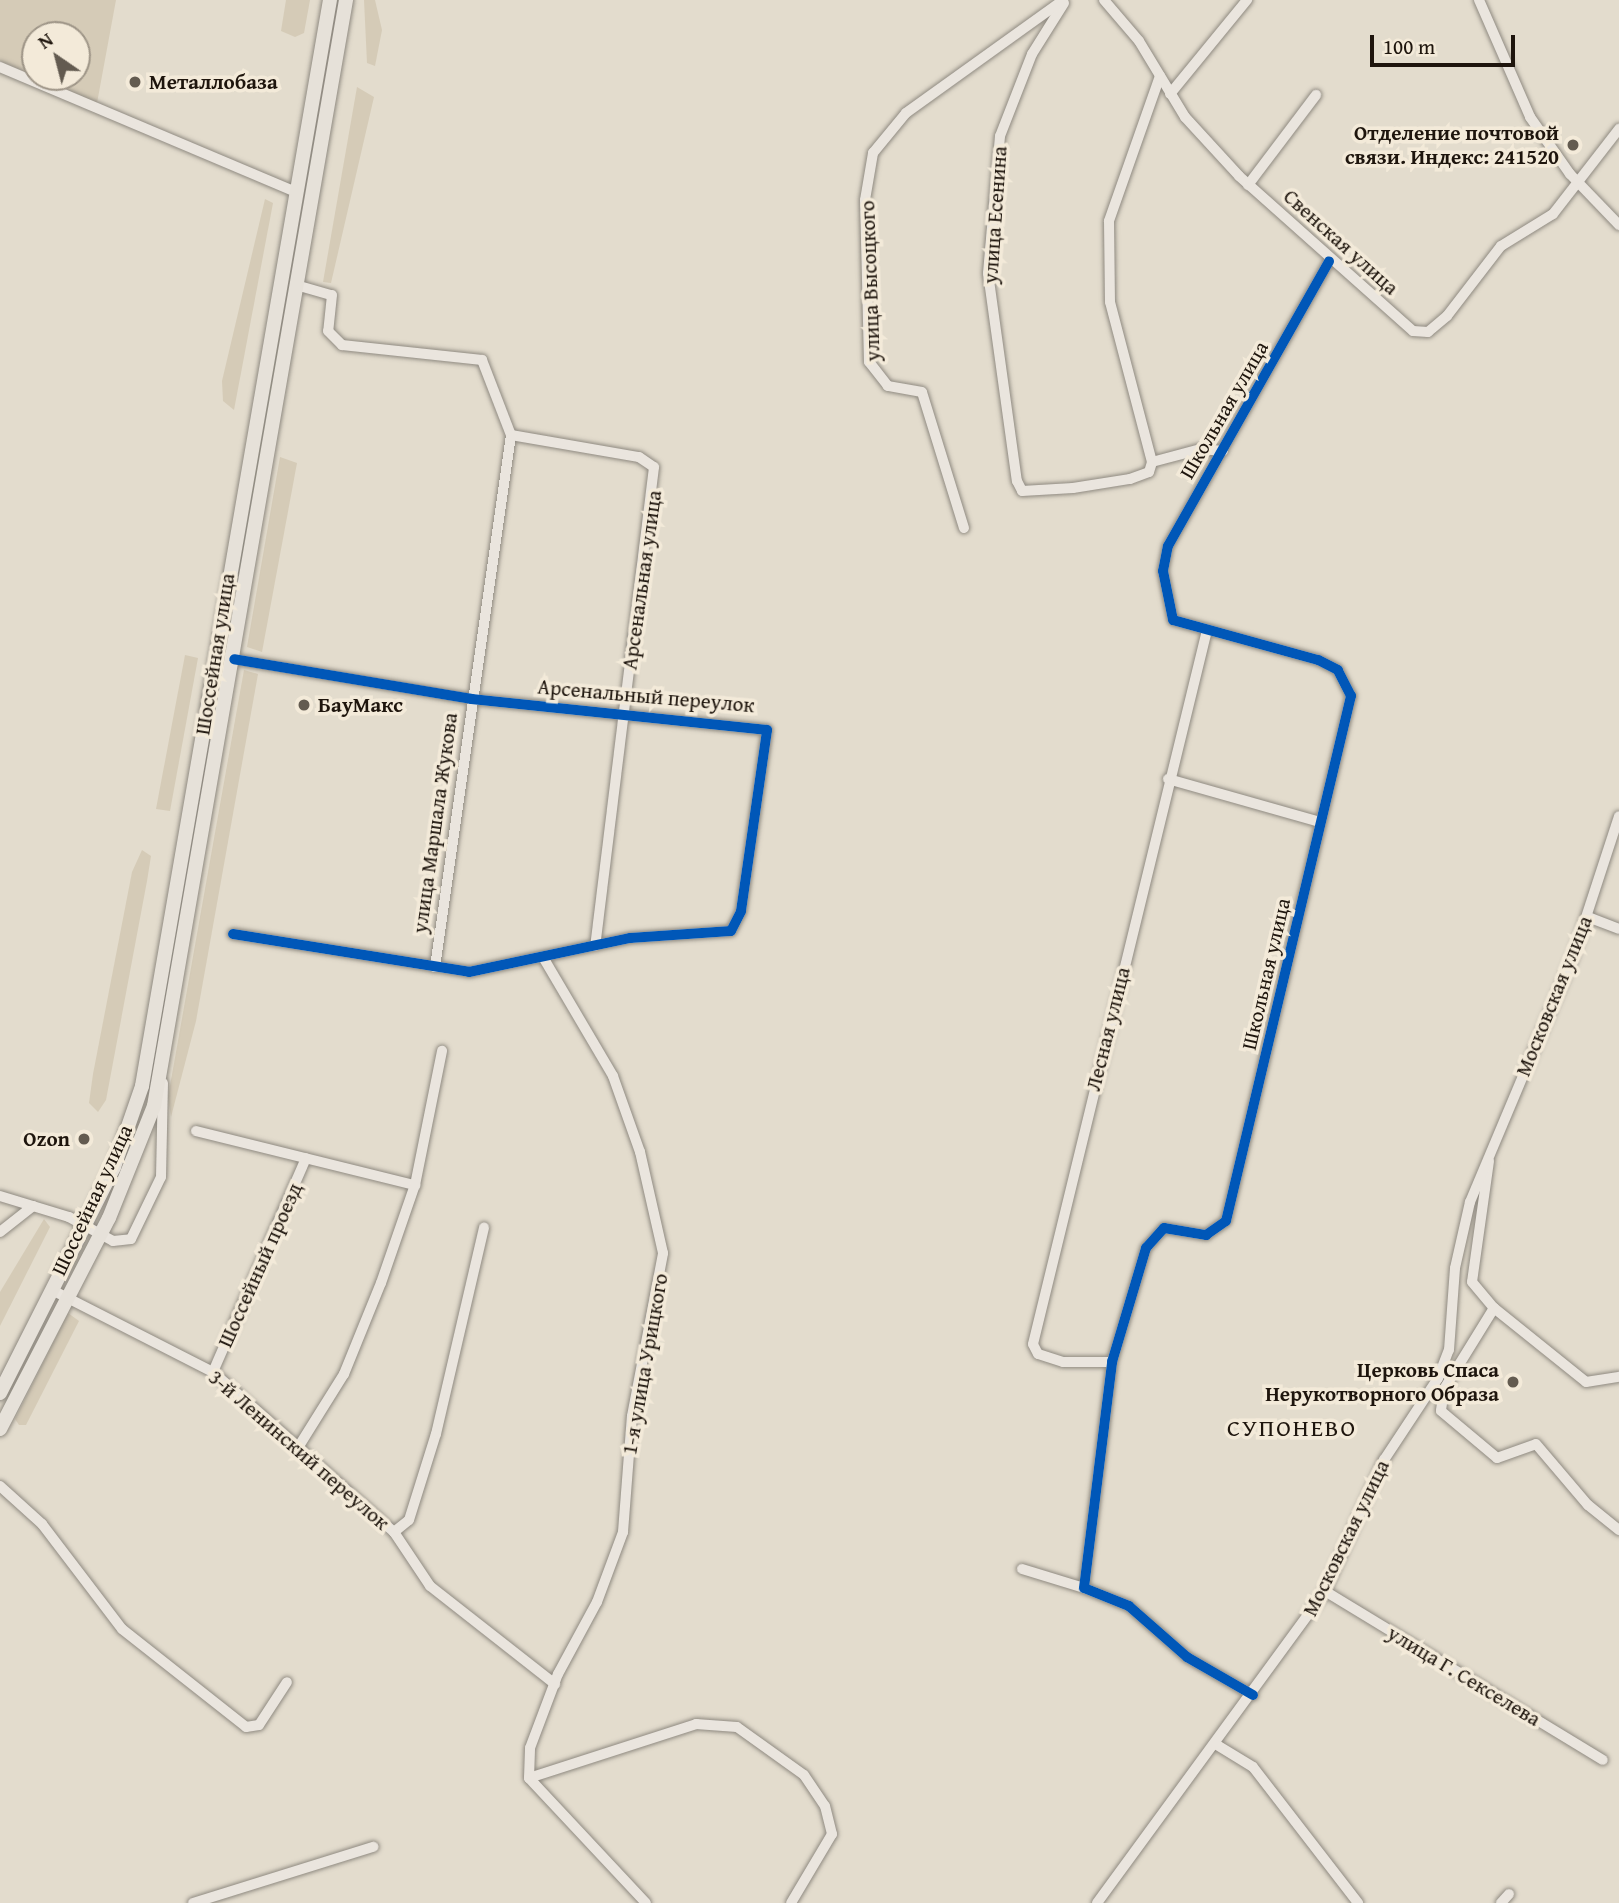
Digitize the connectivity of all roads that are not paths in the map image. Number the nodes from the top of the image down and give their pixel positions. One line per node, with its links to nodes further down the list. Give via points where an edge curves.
1 (330, 0): 14 (main road, Шоссейная улица)
2 (346, 0): 17 (main road, Шоссейная улица)
3 (1064, 0): 20 (street, улица Есенина, via 1032,54 1000,136 988,273 1012,444 1022,491 1130,479 1149,471); 21 (street, улица Высоцкого, via 906,113 873,153 865,200 869,362 888,386 922,392)
4 (1104, 0): 8 (street, Свенская улица)
5 (1247, 0): 9 (street)
6 (1479, 0): 12 (street, via 1530,117)
7 (0, 67): 14 (street)
8 (1160, 76): 9 (street, Свенская улица); 20 (street, via 1114,202 1106,248 1126,379)
9 (1170, 94): 13 (street, Свенская улица)
10 (1316, 95): 13 (street)
11 (1619, 129): 12 (street)
12 (1579, 183): 15 (street); 16 (street, Свенская улица, via 1553,214 1501,246 1428,332 1413,331)
13 (1248, 185): 16 (street, Свенская улица)
14 (296, 192): 43 (main road, Шоссейная улица, via 147,1062 124,1144)
15 (1619, 225)
16 (1329, 261): 19 (street, Школьная улица)
17 (296, 285): 18 (street, via 332,295 328,331 342,345 482,360); 23 (main road, Шоссейная улица)
18 (511, 435): 24 (street, улица Маршала Жукова); 25 (street, Арсенальная улица, via 639,457 654,467)
19 (1223, 451): 20 (street, via 1201,449); 22 (street, Школьная улица, via 1168,546 1163,571 1174,620)
20 (1152, 462)
21 (964, 528)
22 (1207, 630): 26 (street, Лесная улица); 28 (street, Школьная улица, via 1318,660 1347,681 1350,696)
23 (234, 659): 24 (street, Арсенальный переулок); 36 (main road, Шоссейная улица)
24 (472, 699): 25 (street, Арсенальный переулок); 34 (street, улица Маршала Жукова)
25 (625, 711): 32 (street, Арсенальная улица); 32 (street, Арсенальный переулок, via 767,730 741,911 731,931)
26 (1168, 779): 28 (street); 50 (street, Лесная улица, via 1033,1344 1038,1354 1063,1362)
27 (1619, 816): 29 (street, Московская улица)
28 (1320, 822): 50 (street, Школьная улица, via 1226,1221 1206,1235 1164,1228 1149,1239)
29 (1588, 917): 30 (street); 39 (street, Московская улица)
30 (1619, 929)
31 (233, 934): 34 (street, Арсенальный переулок)
32 (595, 945): 33 (street, Арсенальный переулок)
33 (543, 957): 34 (street, Арсенальный переулок, via 469,972); 63 (street, 1-я улица Урицкого, via 613,1076 640,1152 663,1253 632,1416 623,1532 597,1602)
34 (435, 967)
35 (442, 1051): 40 (street)
36 (164, 1064): 46 (main road, Шоссейная улица, via 143,1142); 46 (street, via 158,1186 131,1239 121,1242)
37 (196, 1131): 38 (street)
38 (306, 1158): 40 (street); 51 (street, Шоссейный проезд)
39 (1489, 1161): 49 (street, via 1472,1282); 61 (street, Московская улица, via 1470,1202 1457,1259 1449,1350 1425,1404 1384,1460)
40 (415, 1185): 55 (street, via 344,1374)
41 (0, 1196): 42 (street)
42 (33, 1206): 43 (street); 45 (street)
43 (86, 1225): 46 (street); 47 (main road, Шоссейная улица)
44 (484, 1228): 58 (street, 3-й Ленинский переулок, via 436,1434 409,1520)
45 (0, 1232)
46 (101, 1234): 48 (main road, Шоссейная улица)
47 (52, 1290): 48 (street, 3-й Ленинский переулок); 53 (main road, Шоссейная улица)
48 (67, 1298): 51 (street, 3-й Ленинский переулок); 54 (main road, Шоссейная улица)
49 (1494, 1308): 52 (street, via 1586,1382); 57 (street, via 1440,1403 1444,1417 1497,1458 1536,1444 1588,1505)
50 (1112, 1362): 60 (street, Школьная улица)
51 (213, 1372): 55 (street, 3-й Ленинский переулок)
52 (1619, 1377)
53 (0, 1393)
54 (0, 1429)
55 (299, 1446): 58 (street, 3-й Ленинский переулок)
56 (0, 1486): 62 (street, via 42,1524 114,1622 246,1727 259,1725)
57 (1619, 1530)
58 (394, 1532): 63 (street, via 430,1586)
59 (1022, 1569): 60 (street)
60 (1084, 1588): 64 (street, via 1129,1606 1187,1657)
61 (1325, 1591): 64 (street, Московская улица); 66 (street, улица Г. Секселева)
62 (287, 1682)
63 (555, 1684): 67 (street, 1-я улица Урицкого, via 530,1748)
64 (1253, 1695): 65 (street, Московская улица)
65 (1217, 1745): 75 (street, Московская улица); 76 (street, via 1252,1767)
66 (1602, 1760)
67 (529, 1778): 73 (street); 74 (street, via 685,1727 737,1727 804,1775 825,1806 832,1834)
68 (373, 1847): 69 (street)
69 (217, 1893): 71 (street); 72 (street)
70 (1509, 1894): 77 (street)
71 (193, 1903)
72 (224, 1903)
73 (646, 1903)
74 (790, 1903)
75 (1097, 1903)
76 (1358, 1903)
77 (1501, 1903)

